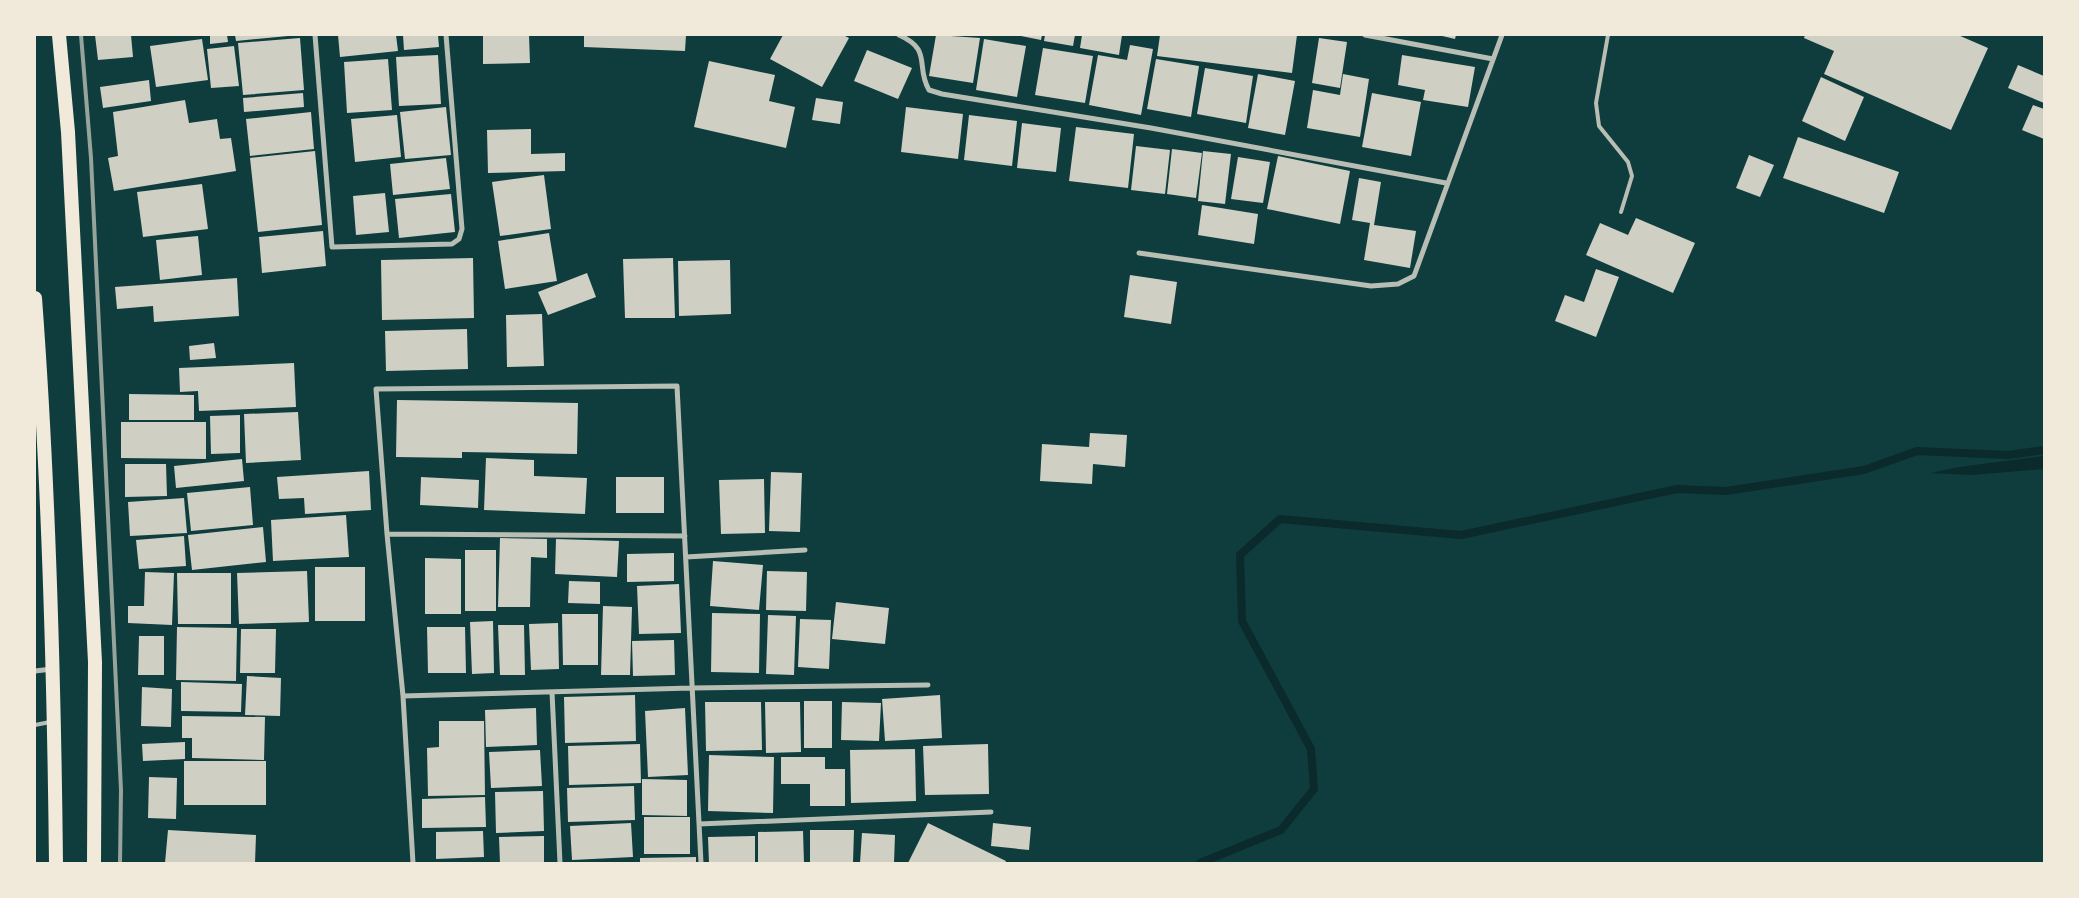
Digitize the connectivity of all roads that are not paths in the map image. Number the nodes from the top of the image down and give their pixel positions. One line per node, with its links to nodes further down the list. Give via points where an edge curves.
1 (59, 35): 29 (highway, via 68,132 95,662)
2 (315, 35): 3 (street, via 332,247 452,244 459,239 462,229)
3 (446, 35)
4 (899, 35): 9 (street, via 918,49 924,64 922,79 928,90 942,94 1151,128)
5 (1365, 35): 8 (street)
6 (1502, 35): 8 (street)
7 (1608, 35): 10 (lane, via 1596,103 1598,126 1628,162 1632,176)
8 (1493, 59): 9 (street)
9 (1446, 184): 11 (street, via 1419,266 1414,276 1398,284 1371,286)
10 (1620, 212)
11 (1139, 253)
12 (35, 298): 13 (highway)
13 (38, 377): 18 (highway)
14 (386, 534): 15 (street); 15 (street, via 376,389 677,386); 23 (street)
15 (685, 536): 17 (street)
16 (805, 550): 17 (street)
17 (686, 557): 21 (street)
18 (52, 669): 19 (street); 24 (highway)
19 (35, 671)
20 (928, 685): 21 (street)
21 (692, 688): 22 (street); 27 (street)
22 (552, 692): 23 (street); 31 (street)
23 (403, 696): 30 (street)
24 (54, 720): 25 (lane); 28 (highway)
25 (35, 724)
26 (991, 812): 27 (street)
27 (699, 824): 32 (street)
28 (56, 863)
29 (94, 863)
30 (412, 863)
31 (560, 863)
32 (701, 863)

